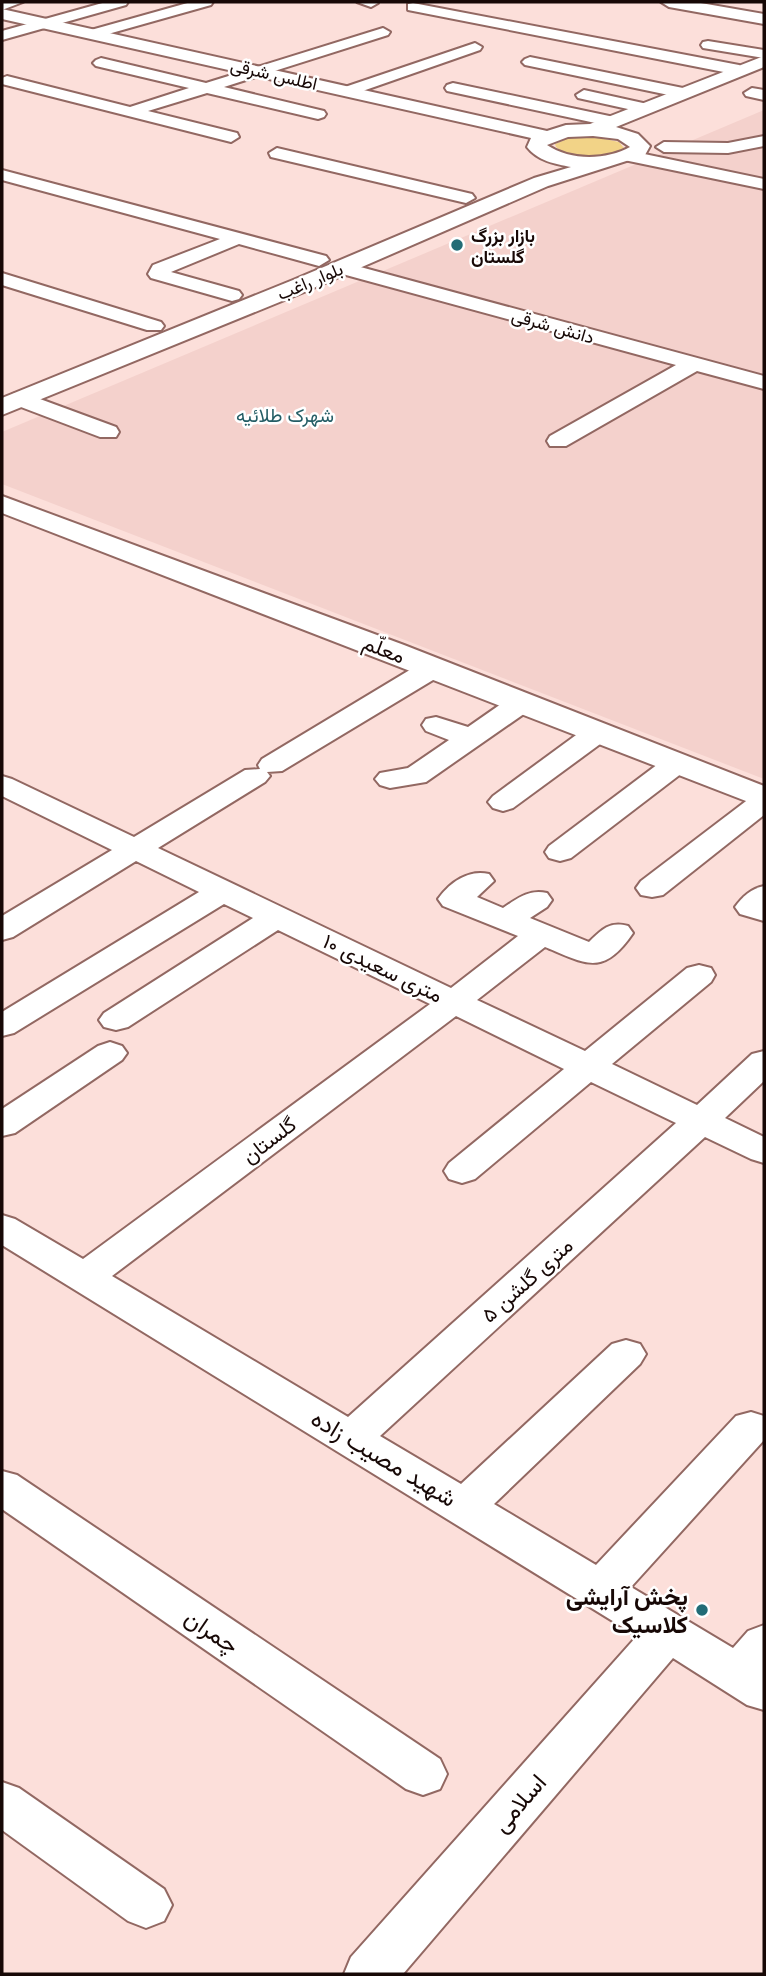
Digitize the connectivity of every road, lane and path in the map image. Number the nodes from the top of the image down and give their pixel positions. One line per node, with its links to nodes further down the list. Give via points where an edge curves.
1 (16, 2): 6 (street)
2 (121, 2): 12 (street)
3 (206, 2): 15 (street)
4 (475, 2): 8 (street)
5 (668, 2): 10 (street)
6 (2, 6)
7 (413, 7): 8 (street)
8 (441, 12): 11 (street)
9 (2, 14): 12 (street, اطلس شرقی)
10 (764, 19)
11 (480, 20): 13 (street); 21 (street)
12 (47, 23): 15 (street, اطلس شرقی); 16 (street)
13 (459, 26)
14 (357, 27): 23 (street, via 391,34)
15 (96, 33): 32 (street, اطلس شرقی)
16 (2, 36)
17 (443, 41): 20 (street)
18 (698, 43): 24 (street)
19 (302, 46): 23 (street)
20 (475, 47): 22 (street); 30 (street)
21 (626, 48): 26 (street); 31 (street)
22 (494, 51)
23 (335, 53): 32 (street)
24 (764, 54)
25 (398, 55): 30 (street)
26 (608, 55)
27 (764, 61): 31 (street)
28 (530, 62): 41 (street, via 626,77)
29 (101, 63): 37 (street)
30 (439, 64): 34 (street)
31 (739, 70): 41 (street)
32 (260, 71): 37 (street); 39 (street, اطلس شرقی)
33 (357, 71): 34 (street)
34 (386, 78): 36 (street); 39 (street)
35 (7, 81): 44 (street)
36 (406, 82)
37 (207, 87): 42 (street); 44 (street)
38 (453, 88): 47 (street)
39 (348, 91): 52 (street, اطلس شرقی)
40 (566, 91): 43 (street)
41 (683, 93): 43 (street)
42 (284, 106): 45 (street); 46 (street)
43 (646, 108): 47 (street)
44 (130, 111): 50 (street)
45 (259, 114)
46 (318, 114)
47 (614, 122): 49 (street)
48 (665, 129): 53 (street, بلوار راغب)
49 (593, 131): 52 (street, via 566,131); 53 (street, via 621,134)
50 (231, 137)
51 (764, 141): 53 (street, via 727,148)
52 (544, 144): 53 (street, اطلس شرقی, via 577,160); 57 (street, بلوار راغب, via 544,161 537,167)
53 (632, 151): 56 (street); 60 (street, بلوار راغب, via 541,182)
54 (277, 153): 57 (street)
55 (2, 175): 58 (street)
56 (764, 184)
57 (466, 198): 59 (street, بلوار راغب)
58 (239, 238): 59 (street); 62 (street, via 160,269 158,274)
59 (319, 260): 62 (street, بلوار راغب)
60 (342, 268): 64 (street, دانش شرقی); 66 (street, بلوار راغب)
61 (2, 279): 63 (street)
62 (232, 295): 63 (street, بلوار راغب)
63 (154, 326): 66 (street, بلوار راغب)
64 (694, 364): 65 (street, دانش شرقی); 68 (street)
65 (764, 383)
66 (8, 398): 67 (street)
67 (108, 432)
68 (558, 441)
69 (2, 504): 70 (street, معلّم)
70 (433, 668): 71 (street, معلّم); 80 (street)
71 (521, 703): 73 (street, معلّم); 74 (street)
72 (436, 725): 74 (street)
73 (597, 733): 75 (street, معلّم); 79 (street)
74 (470, 738): 76 (street, via 416,776)
75 (676, 764): 78 (street, معلّم); 81 (street)
76 (390, 779)
77 (2, 785): 80 (street, ۱۰ متری سعیدی)
78 (764, 800): 83 (street)
79 (503, 802)
80 (136, 849): 84 (street, ۱۰ متری سعیدی); 88 (street)
81 (560, 852)
82 (478, 881): 87 (street, via 454,899)
83 (652, 888)
84 (223, 891): 86 (street, ۱۰ متری سعیدی); 93 (street)
85 (536, 900): 87 (street)
86 (277, 917): 92 (street, ۱۰ متری سعیدی); 97 (street)
87 (506, 920): 90 (street)
88 (2, 930)
89 (617, 933): 90 (street, via 593,955)
90 (540, 935): 92 (street, گلستان)
91 (699, 975): 95 (street)
92 (454, 1002): 95 (street, ۱۰ متری سعیدی); 101 (street, گلستان)
93 (2, 1026)
94 (764, 1062): 96 (street, ۵ متری گلشن)
95 (588, 1066): 96 (street, ۱۰ متری سعیدی); 99 (street)
96 (702, 1121): 98 (street, ۱۰ متری سعیدی); 104 (street, ۵ متری گلشن)
97 (2, 1125)
98 (764, 1151)
99 (463, 1171)
100 (2, 1228): 101 (street, شهید مصیب زاده)
101 (85, 1277): 104 (street, شهید مصیب زاده)
102 (626, 1354): 106 (street)
103 (751, 1427): 107 (street)
104 (351, 1438): 106 (street, شهید مصیب زاده)
105 (2, 1488): 110 (street, چمران)
106 (464, 1507): 107 (street, شهید مصیب زاده)
107 (601, 1590): 108 (street, شهید مصیب زاده)
108 (668, 1632): 109 (street, شهید مصیب زاده); 113 (street, اسلامی)
109 (756, 1670)
110 (423, 1774)
111 (2, 1803): 112 (street)
112 (146, 1905)
113 (370, 1974)

